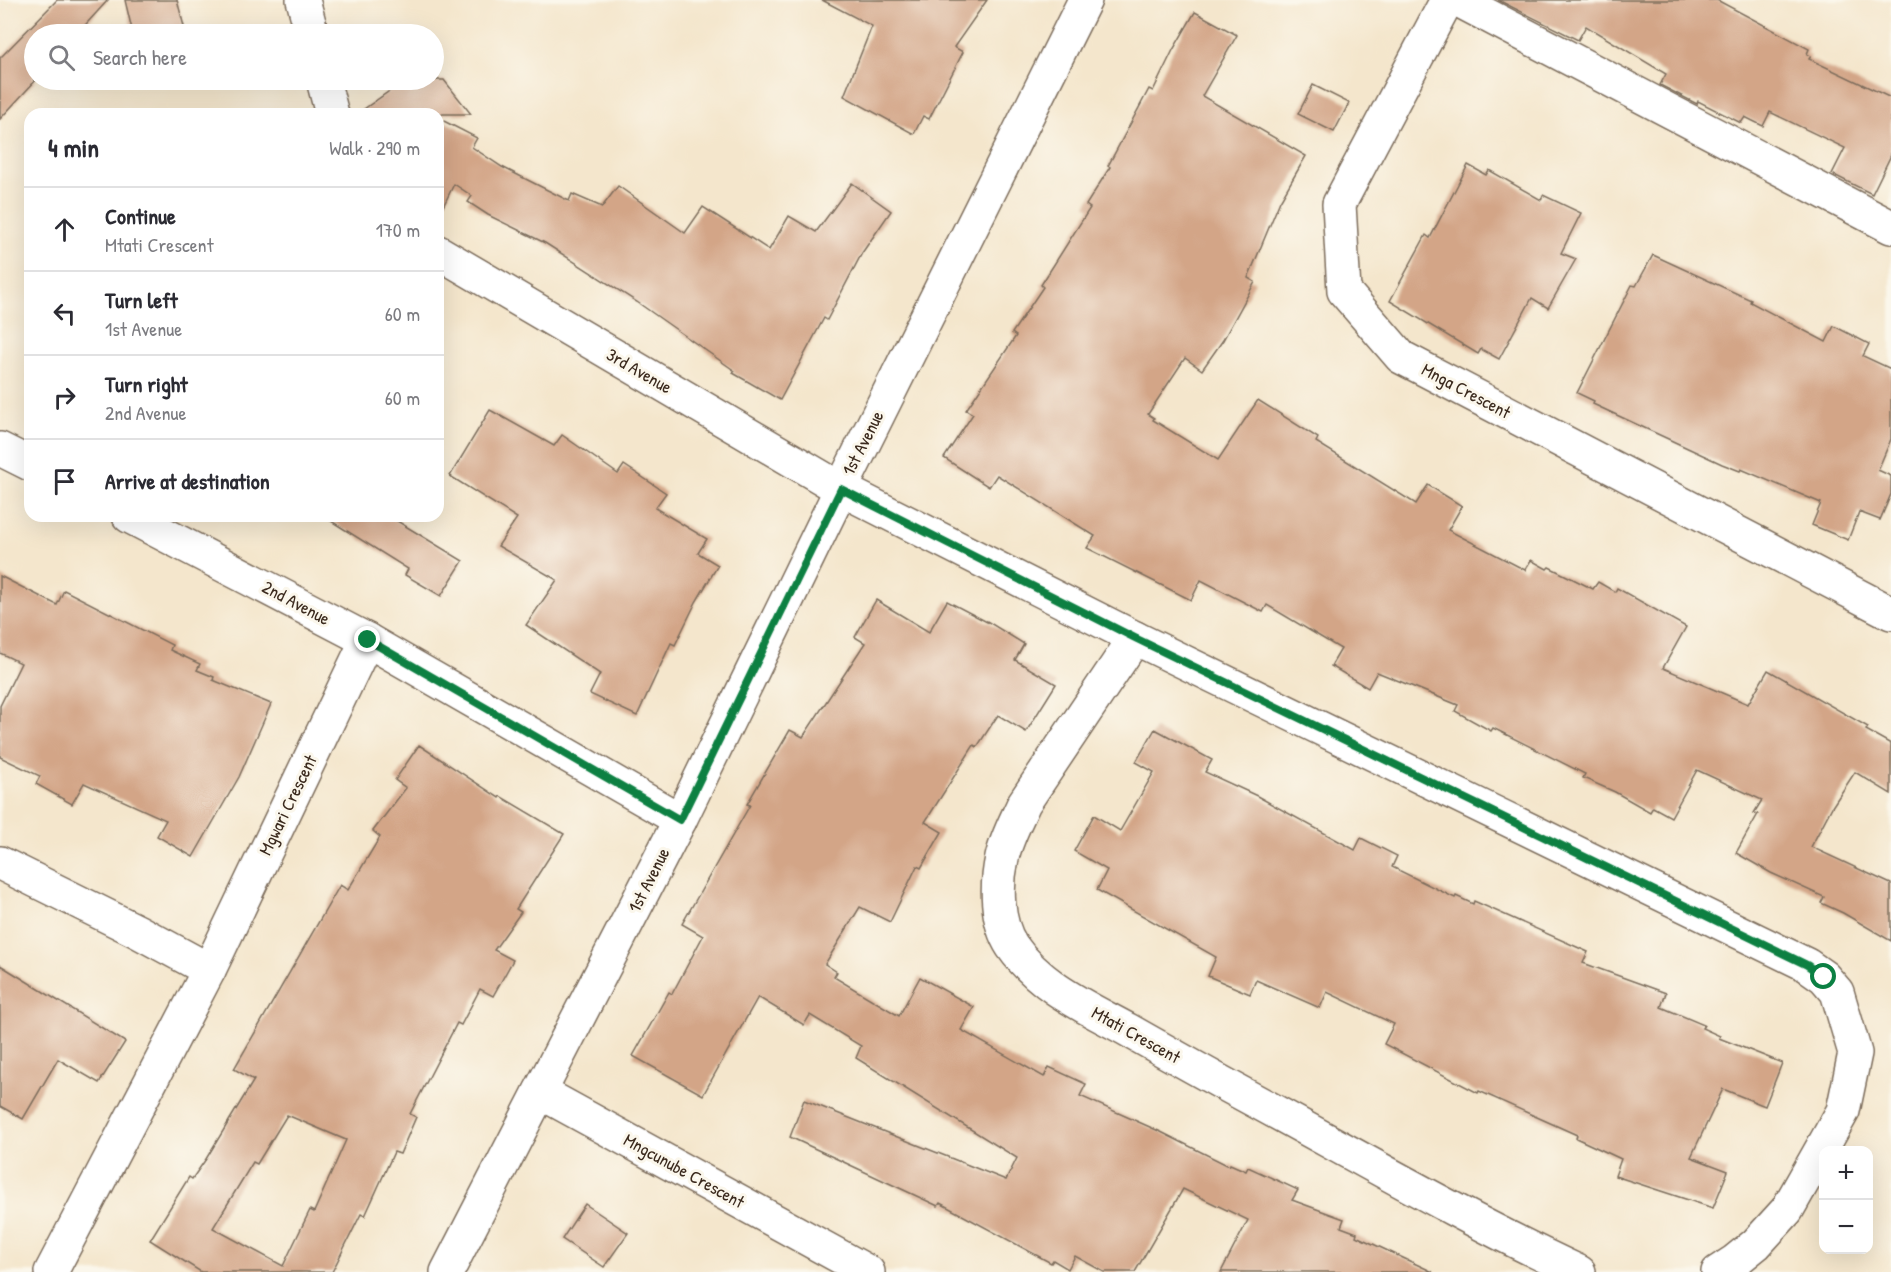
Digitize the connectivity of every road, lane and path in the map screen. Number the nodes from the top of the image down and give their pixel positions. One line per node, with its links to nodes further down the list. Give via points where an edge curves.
1 (303, 0): 5 (street)
2 (1085, 0): 12 (street, 1st Avenue)
3 (1448, 0): 14 (street, Mnga Crescent, via 1339,204 1344,291 1401,357)
4 (1458, 0): 8 (street)
5 (309, 24)
6 (326, 90): 7 (street)
7 (330, 108)
8 (1891, 227)
9 (444, 256): 12 (street, 3rd Avenue)
10 (0, 449): 11 (street)
11 (24, 461)
12 (841, 489): 15 (street); 17 (street, 1st Avenue)
13 (141, 522): 16 (street, 2nd Avenue)
14 (1891, 613)
15 (1135, 638): 25 (street, Mtati Crescent, via 1024,803 1010,832 1002,858 999,890 1002,924 1011,944 1030,968 1056,990 1488,1227); 26 (street, via 1807,965 1838,992 1855,1053 1843,1111 1787,1210 1756,1244)
16 (368, 640): 17 (street, 2nd Avenue); 19 (street, Mgwari Crescent)
17 (680, 820): 20 (street, 1st Avenue)
18 (0, 863): 19 (street)
19 (209, 970): 22 (street, Mgwari Crescent)
20 (540, 1092): 21 (street, Mngcunube Crescent); 23 (street, 1st Avenue)
21 (824, 1261): 24 (street, Mngcunube Crescent)
22 (51, 1272)
23 (447, 1272)
24 (868, 1272)
25 (1579, 1272)
26 (1718, 1272)

